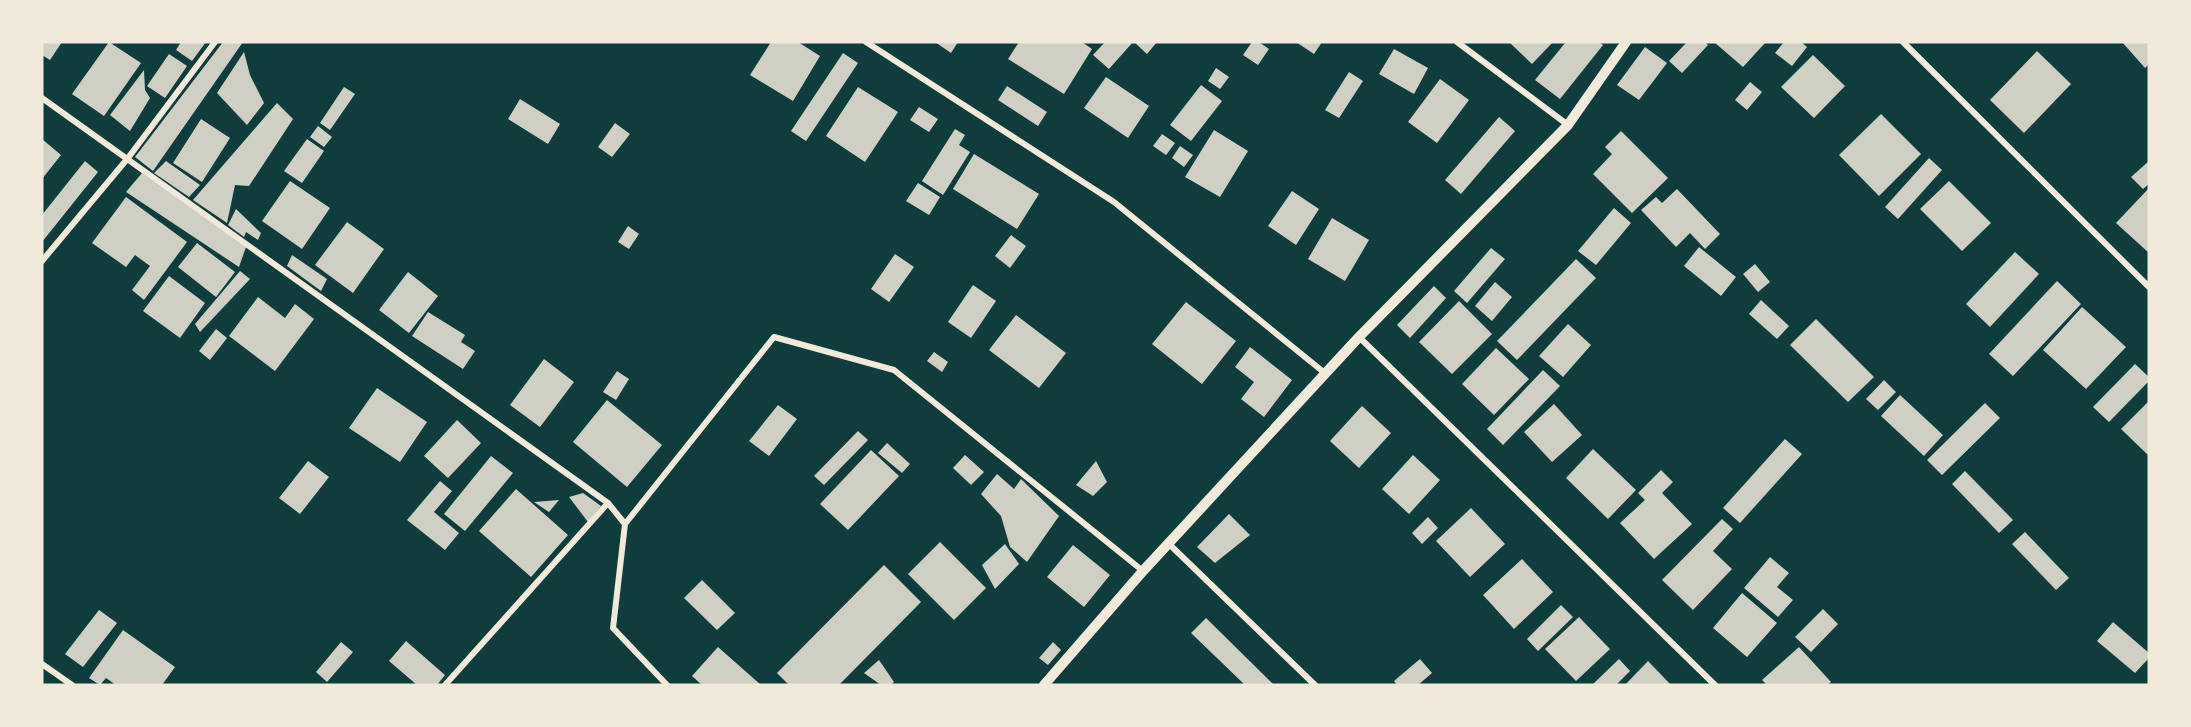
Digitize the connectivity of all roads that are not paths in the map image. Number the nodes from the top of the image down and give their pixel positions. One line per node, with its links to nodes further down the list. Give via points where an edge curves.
1 (215, 42): 8 (street)
2 (866, 42): 12 (street, via 1114,202)
3 (1457, 42): 7 (street)
4 (1626, 42): 7 (street)
5 (1903, 42): 10 (street)
6 (42, 98): 8 (street)
7 (1568, 125): 11 (street)
8 (128, 158): 9 (street); 13 (street)
9 (42, 261)
10 (2149, 287)
11 (1359, 337): 12 (street); 23 (street)
12 (1326, 374): 15 (street)
13 (608, 503): 14 (street); 19 (street)
14 (625, 524): 16 (street, via 774,337 894,369); 20 (street, via 613,628)
15 (1169, 544): 16 (street); 22 (street)
16 (1143, 572): 21 (street)
17 (42, 664): 18 (street)
18 (72, 685)
19 (445, 685)
20 (667, 685)
21 (1044, 685)
22 (1315, 685)
23 (1715, 685)

